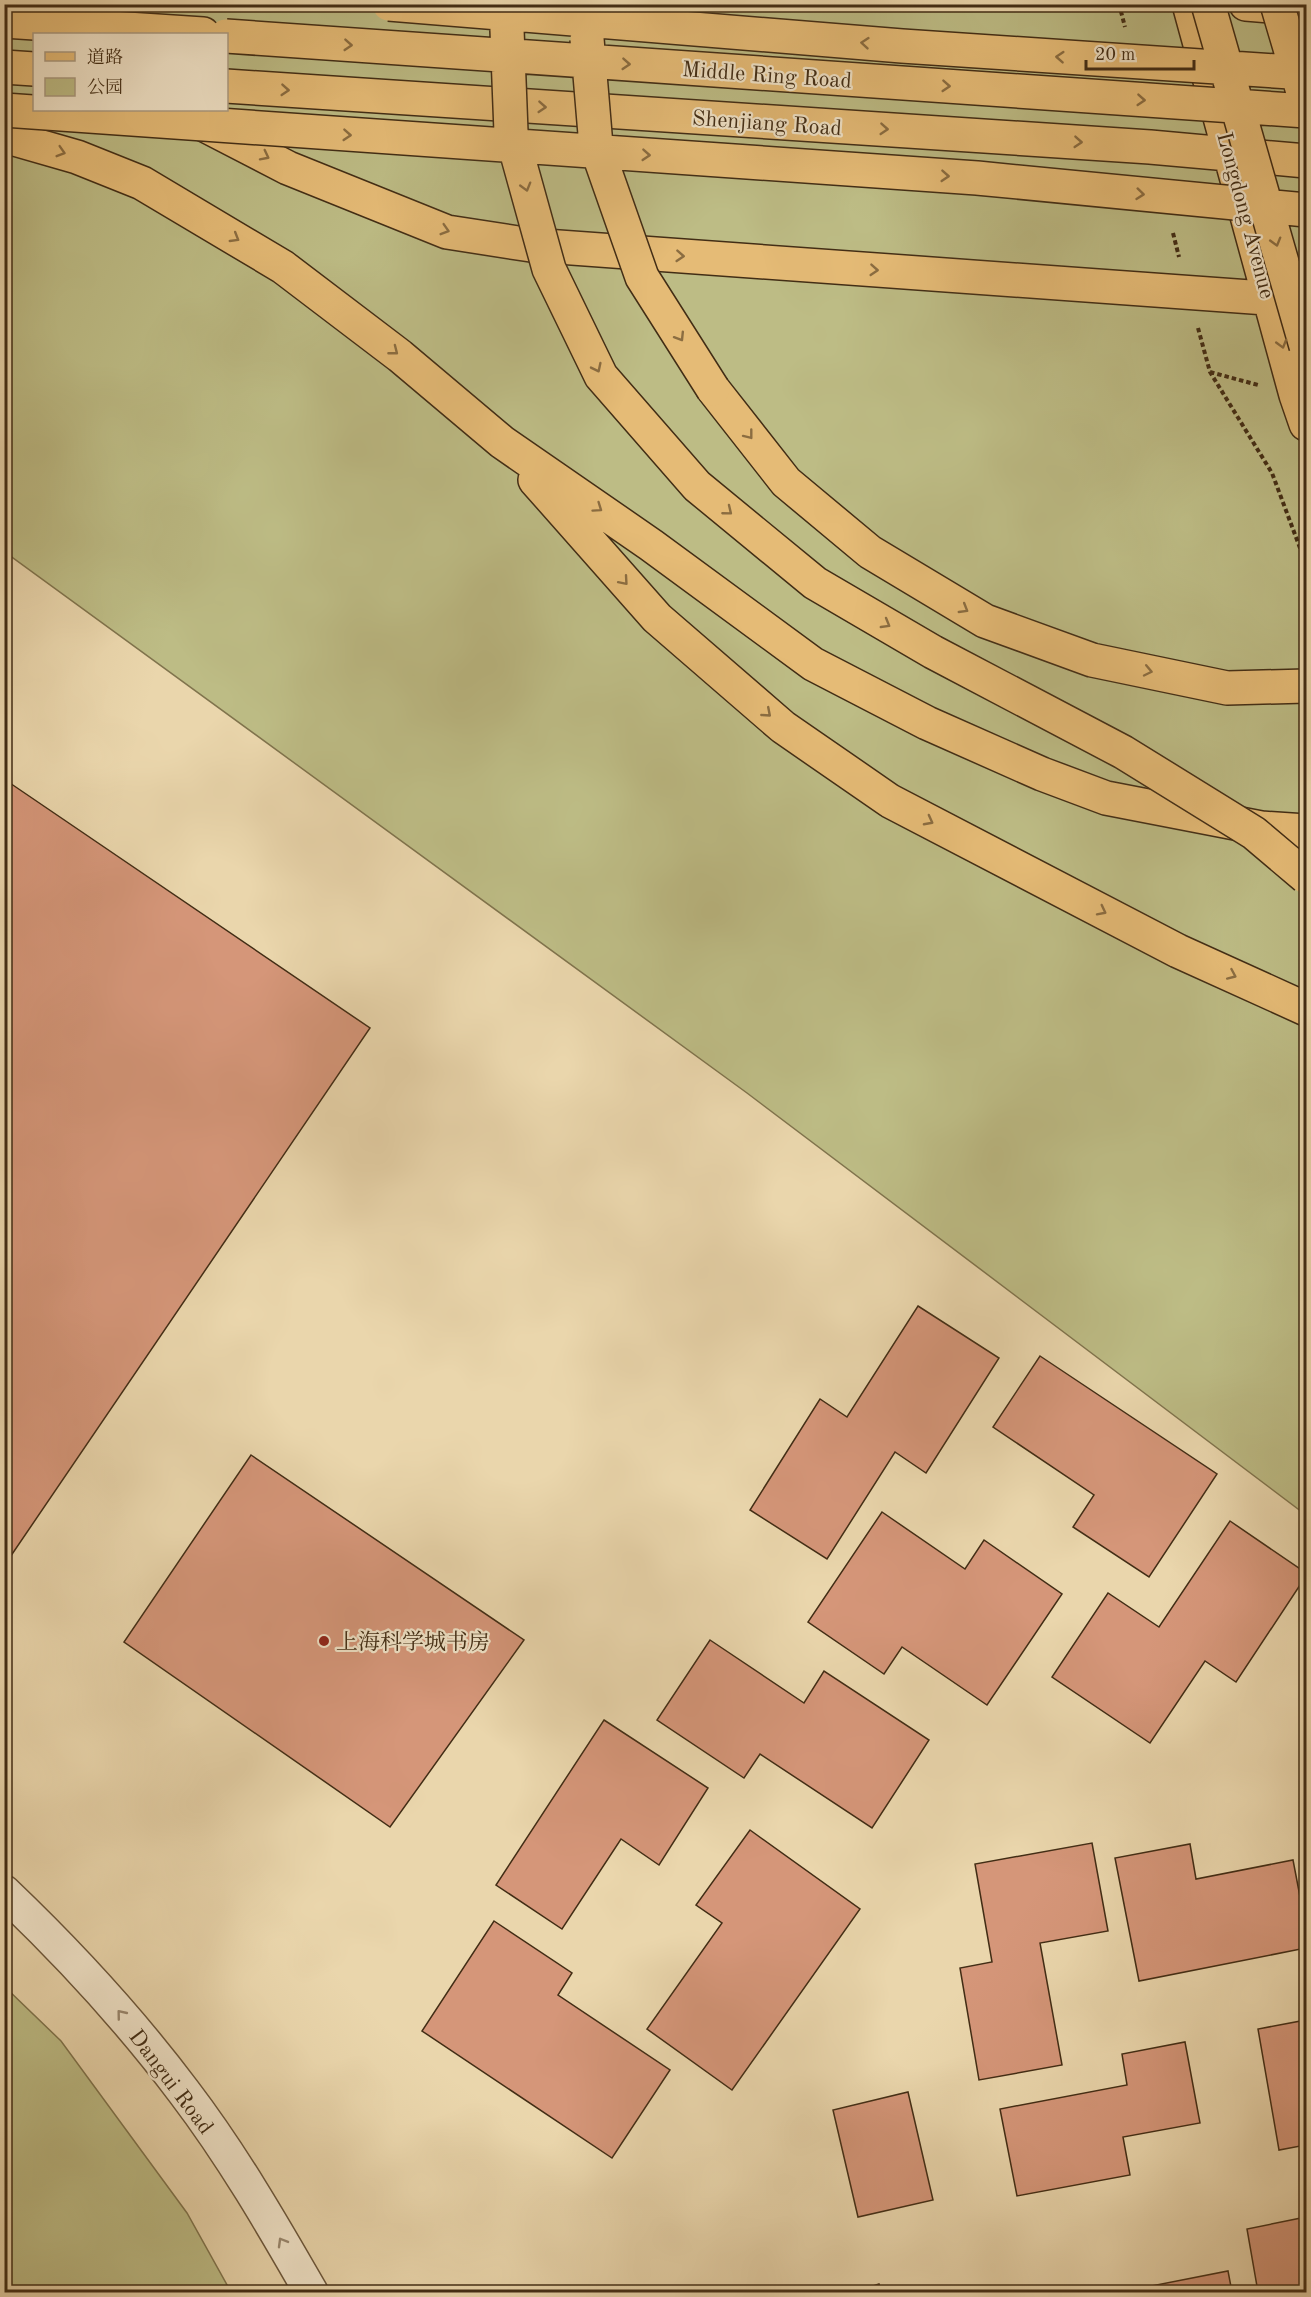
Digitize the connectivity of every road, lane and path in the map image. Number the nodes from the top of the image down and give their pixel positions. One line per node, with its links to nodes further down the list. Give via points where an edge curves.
1 (389, 4): 14 (main road, Middle Ring Road, one-way to 1, bridge, via 902,46)
2 (506, 4): 31 (main road, one-way to 31, bridge, via 511,132 549,269 600,376 697,486 815,583 933,652 1123,752 1254,833)
3 (588, 4): 29 (main road, one-way to 29, bridge, via 585,16 596,146 642,277 713,389 786,482 870,552 985,621 1092,660 1227,688)
4 (1189, 4): 21 (main road, Longdong Avenue)
5 (1208, 4): 26 (main road, one-way to 26, bridge)
6 (1246, 4): 8 (main road)
7 (1277, 4): 16 (main road, bridge)
8 (1306, 9)
9 (4, 21): 10 (main road)
10 (188, 33)
11 (228, 36): 19 (main road, Middle Ring Road, one-way to 19, bridge)
12 (4, 67): 13 (main road)
13 (33, 69)
14 (1306, 72)
15 (228, 86): 21 (main road, Shenjiang Road, one-way to 21)
16 (1306, 105)
17 (4, 110): 23 (main road, one-way to 23, bridge, via 977,178)
18 (177, 111): 24 (main road, one-way to 24, via 288,168 447,232 531,245)
19 (1306, 111)
20 (4, 136): 28 (main road, one-way to 28, via 76,157 142,183 283,267 400,356)
21 (1230, 154): 22 (main road, Shenjiang Road); 24 (main road, Longdong Avenue)
22 (1306, 161)
23 (1306, 210)
24 (1269, 298): 25 (main road); 27 (main road, Longdong Avenue, one-way to 27)
25 (1306, 301)
26 (1306, 346)
27 (1306, 424)
28 (502, 442): 30 (main road, one-way to 30, bridge, via 813,664 927,723 1106,798 1261,828); 32 (main road, one-way to 32, via 657,618 783,727 890,801 1178,951)
29 (1306, 686)
30 (1306, 831)
31 (1306, 877)
32 (1306, 1009)
33 (4, 1892): 36 (street, Dangui Road, one-way to 33, via 258,2200 185,2092 113,2004)
34 (4, 1921): 35 (street, Dangui Road, via 95,2016 165,2104 237,2209)
35 (285, 2292)
36 (311, 2292)

